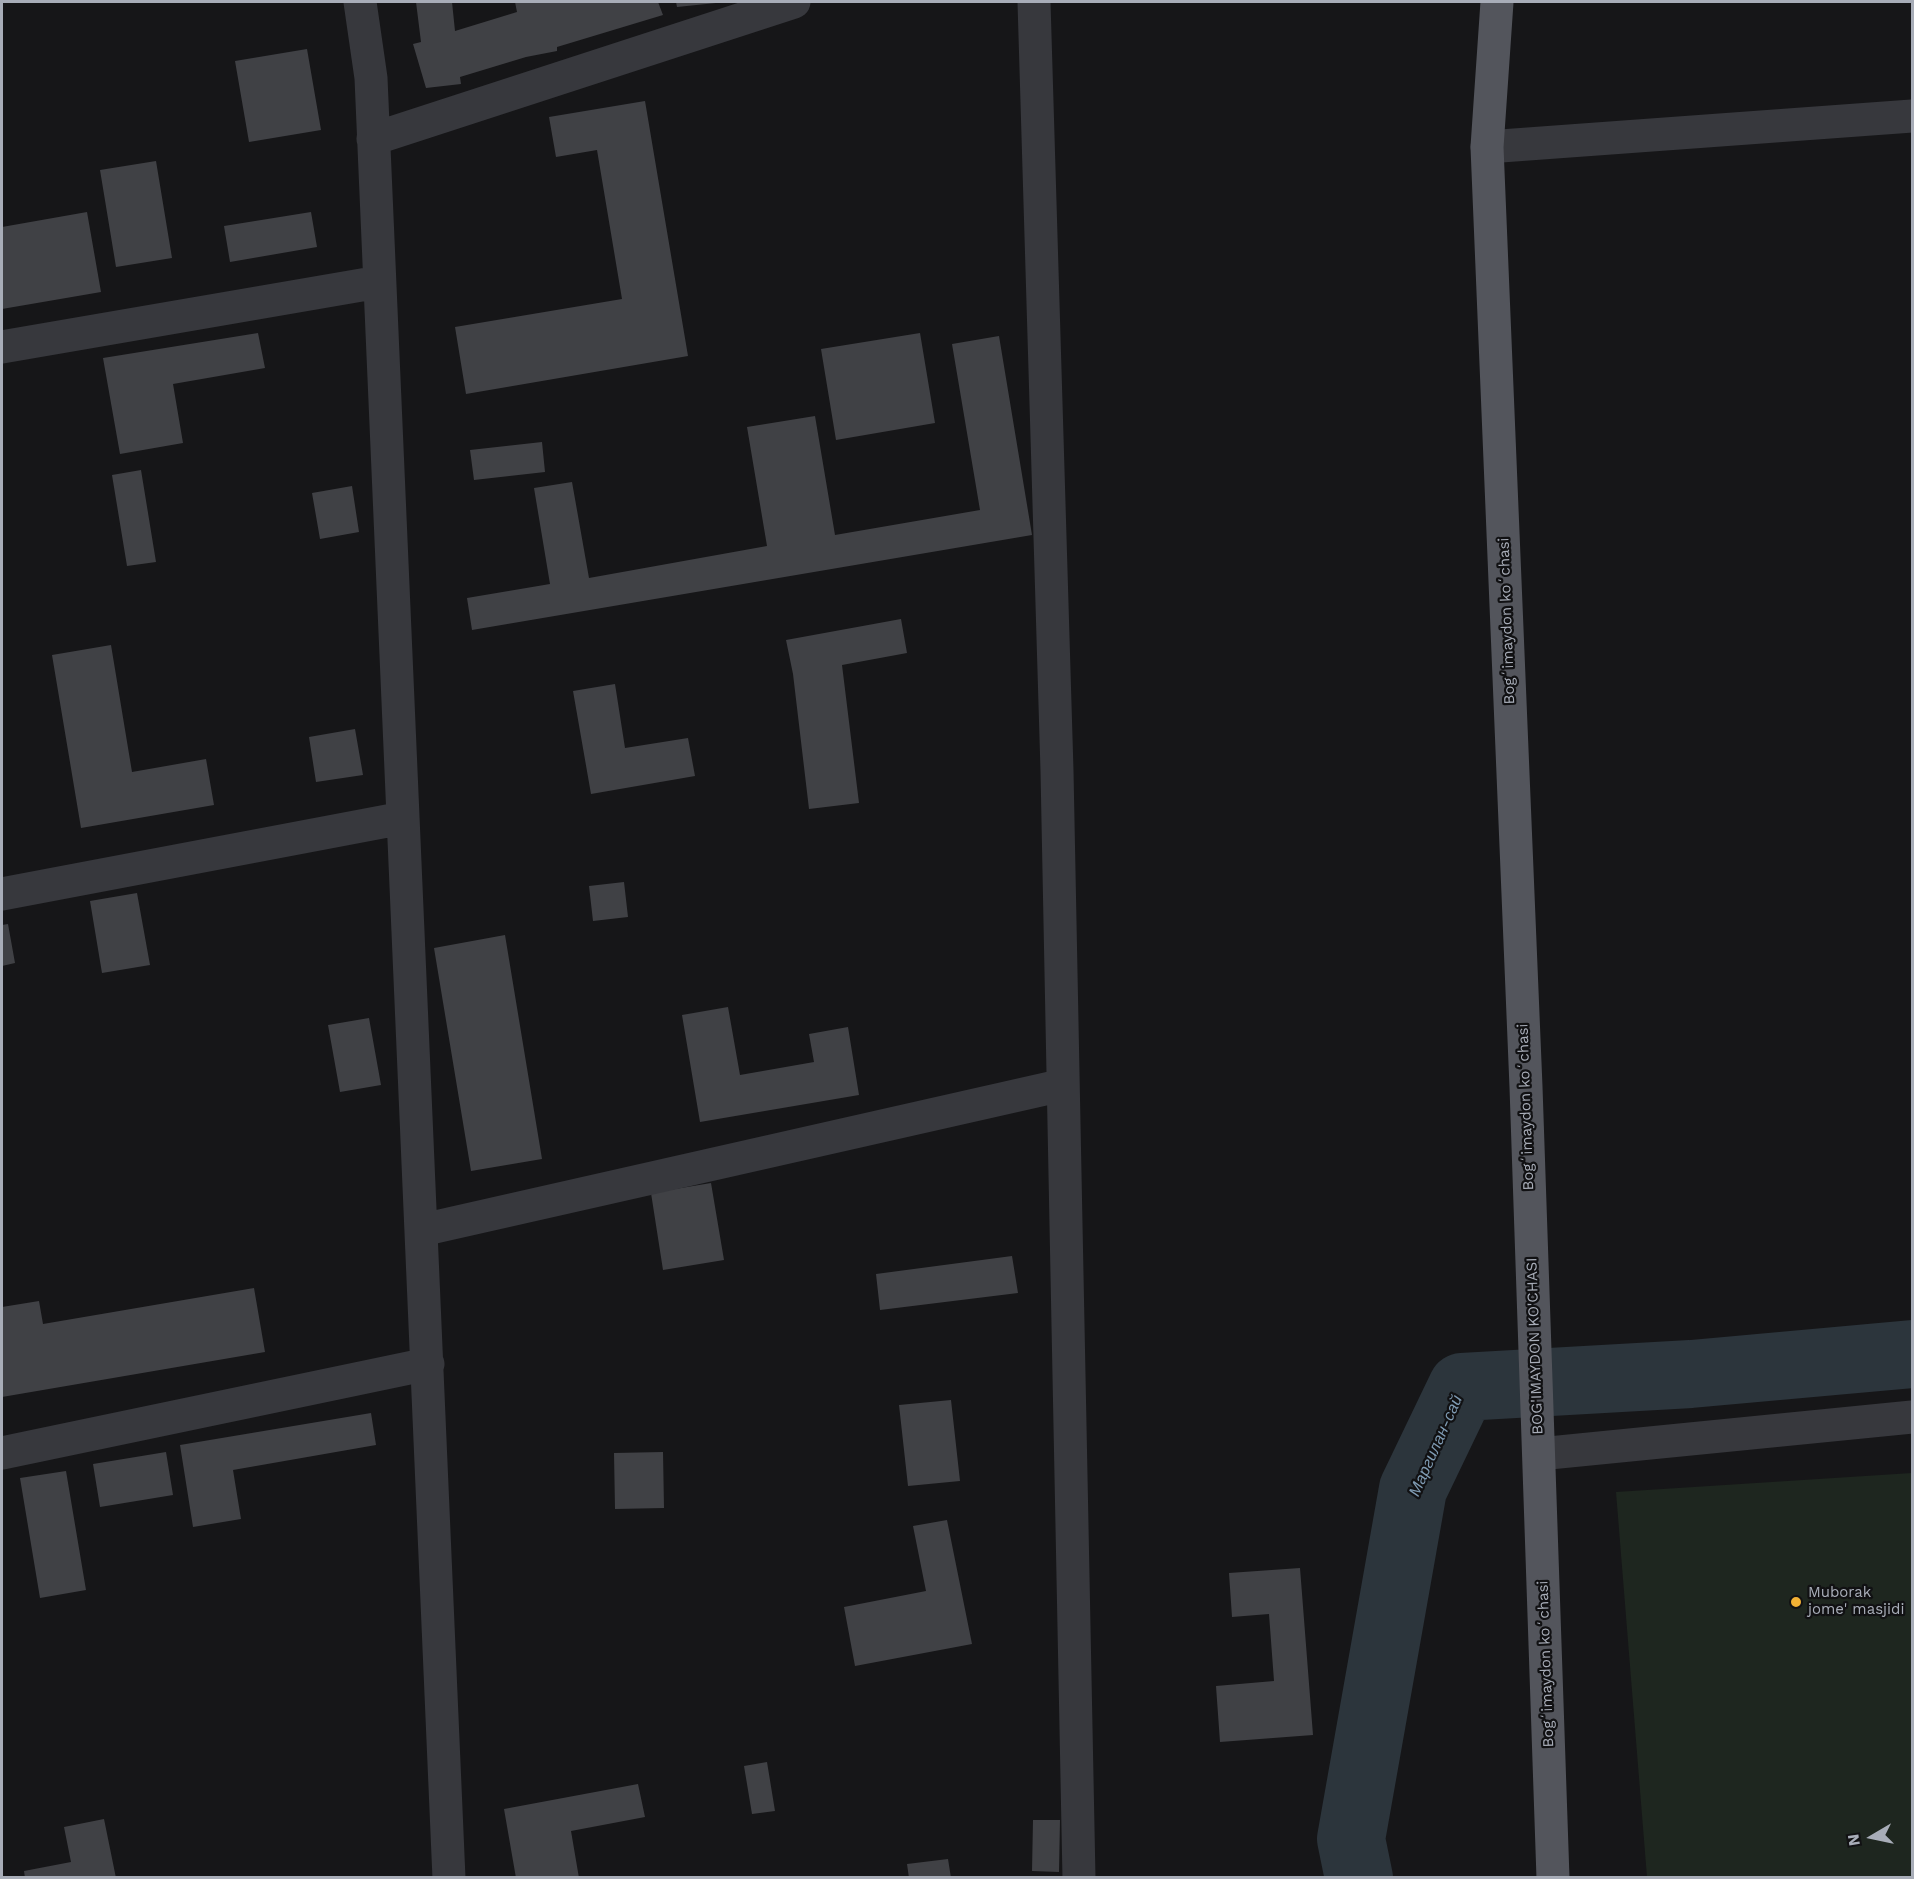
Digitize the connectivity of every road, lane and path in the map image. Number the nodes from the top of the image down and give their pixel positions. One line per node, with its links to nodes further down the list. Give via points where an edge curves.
1 (360, 2): 6 (street, via 371,78)
2 (794, 2): 6 (street)
3 (1034, 2): 12 (street)
4 (1497, 2): 7 (main road, Bogʻimaydon koʻchasi)
5 (1912, 116): 7 (street)
6 (373, 139): 8 (street)
7 (1487, 147): 14 (main road, Bogʻimaydon koʻchasi)
8 (379, 282): 9 (street); 10 (street)
9 (2, 347)
10 (403, 818): 11 (street); 13 (street)
11 (2, 894)
12 (1063, 1085): 13 (street); 20 (street)
13 (422, 1230): 15 (street)
14 (1531, 1241): 18 (main road, BOG'IMAYDON KO'CHASI)
15 (428, 1364): 17 (street); 19 (street)
16 (1912, 1417): 18 (street)
17 (2, 1453)
18 (1538, 1453): 21 (main road, Bogʻimaydon koʻchasi)
19 (449, 1878)
20 (1079, 1878)
21 (1553, 1878)

